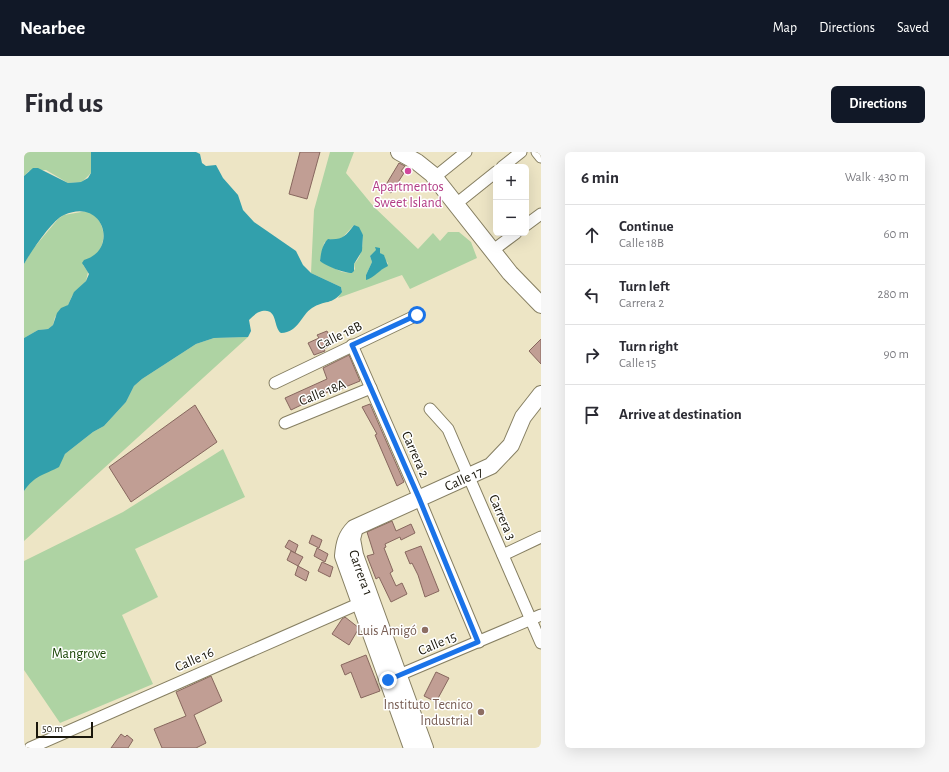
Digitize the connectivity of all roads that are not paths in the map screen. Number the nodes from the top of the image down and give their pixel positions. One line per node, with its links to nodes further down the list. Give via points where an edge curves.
1 (466, 152): 8 (street)
2 (521, 152): 6 (street)
3 (537, 152): 5 (street)
4 (406, 153): 8 (highway)
5 (541, 157)
6 (506, 164)
7 (493, 174): 9 (street)
8 (434, 177): 9 (highway)
9 (456, 204): 13 (highway)
10 (541, 214): 11 (street)
11 (529, 223)
12 (512, 236): 13 (street)
13 (492, 251): 14 (highway)
14 (541, 304)
15 (417, 315): 16 (street, Calle 18B)
16 (352, 345): 17 (street, Calle 18B); 18 (street, Carrera 2)
17 (275, 383)
18 (371, 388): 21 (street, Calle 18A); 23 (street, Carrera 2)
19 (541, 394): 22 (highway, Calle 17, via 526,412 511,445 501,457 491,466)
20 (430, 409): 22 (street, Carrera 3, via 448,429)
21 (286, 423)
22 (469, 477): 23 (highway, Calle 17); 26 (street, Carrera 3)
23 (419, 498): 24 (highway, Calle 17); 29 (street, Carrera 2)
24 (354, 528): 27 (highway, Carrera 1, via 347,536 343,556)
25 (541, 537): 26 (street)
26 (503, 555): 28 (street, Carrera 3)
27 (366, 601): 31 (highway, Carrera 1); 32 (street, Calle 16)
28 (536, 617): 29 (street, Calle 15); 30 (street, Carrera 3)
29 (478, 642): 31 (street, Calle 15)
30 (541, 643)
31 (394, 678): 33 (highway, Carrera 1); 34 (highway, Carrera 1)
32 (30, 748)
33 (412, 748)
34 (425, 748)

